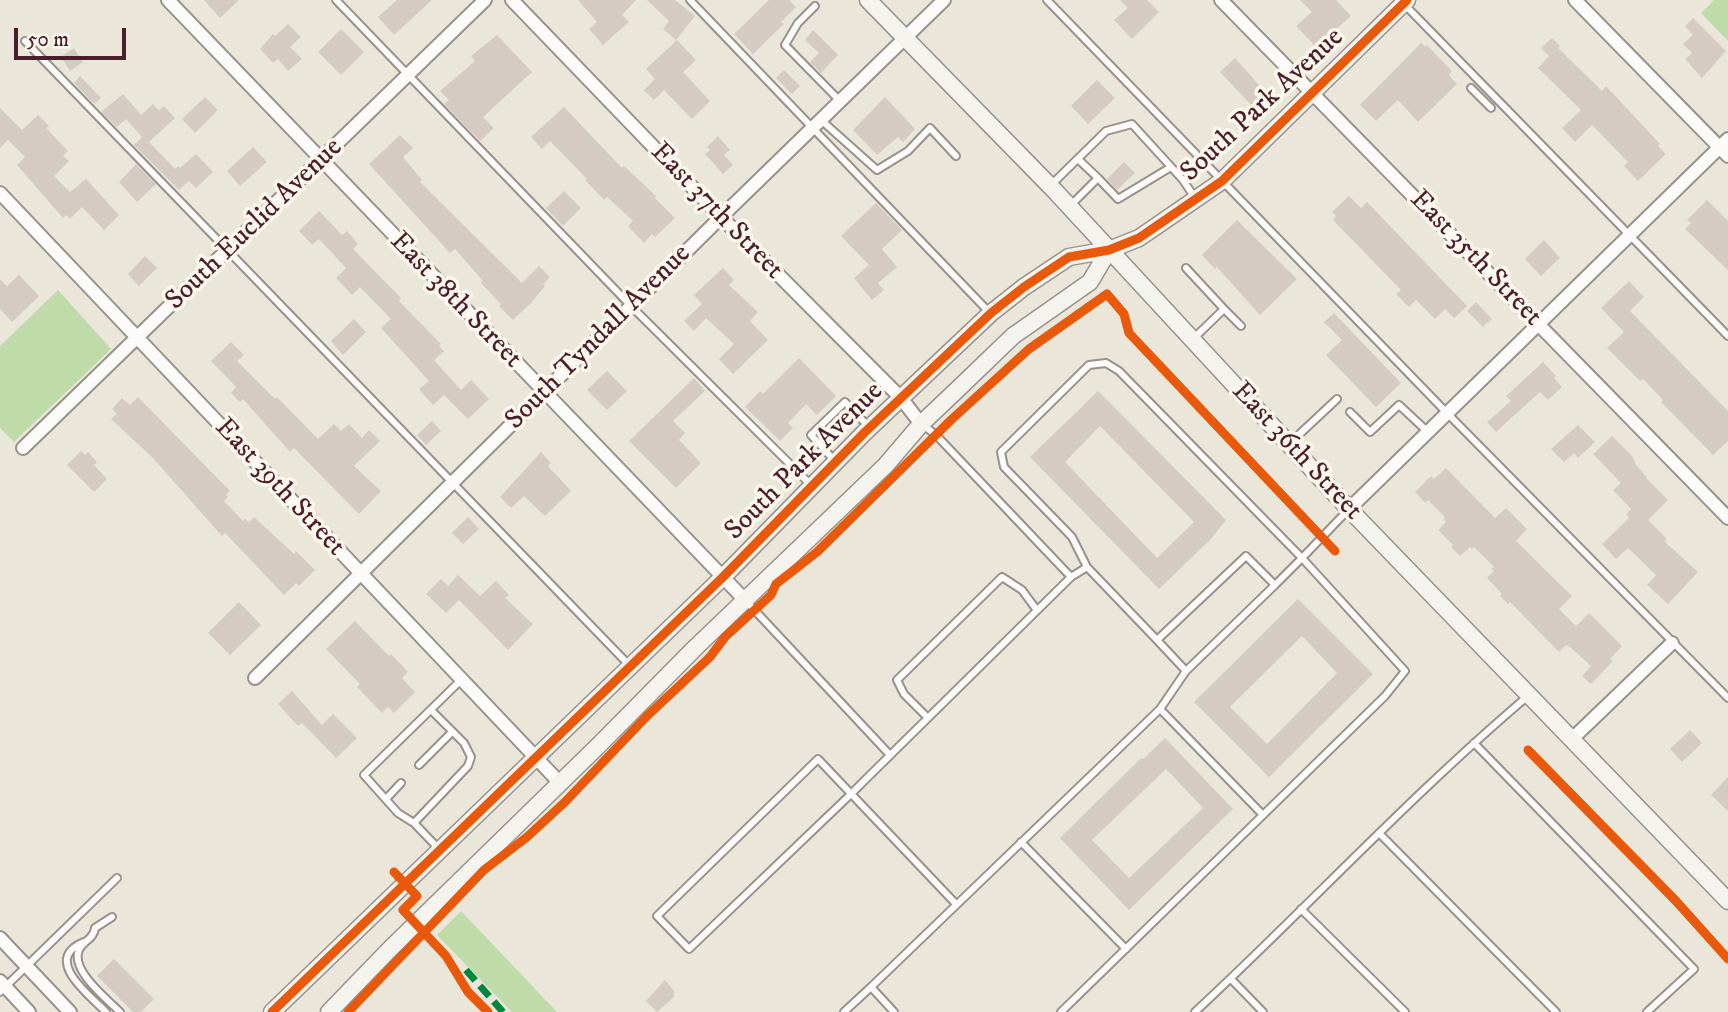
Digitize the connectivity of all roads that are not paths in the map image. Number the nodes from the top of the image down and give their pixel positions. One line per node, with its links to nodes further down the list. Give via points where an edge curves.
1 (169, 0): 24 (street, East 38th Street)
2 (336, 0): 15 (lane)
3 (485, 0): 15 (street, South Euclid Avenue)
4 (512, 0): 32 (street, East 37th Street)
5 (690, 0): 20 (lane)
6 (867, 0): 13 (main road, East 36th Street)
7 (944, 0): 13 (street, South Tyndall Avenue)
8 (1047, 0): 27 (lane)
9 (1221, 0): 17 (street, East 35th Street)
10 (1575, 0): 21 (street)
11 (1403, 1): 17 (main road, South Park Avenue); 33 (lane)
12 (815, 6): 18 (lane, via 785,44)
13 (905, 38): 18 (street, South Tyndall Avenue); 28 (main road, East 36th Street)
14 (25, 41): 35 (lane)
15 (408, 75): 24 (street, South Euclid Avenue); 37 (lane)
16 (1471, 88): 19 (lane)
17 (1312, 93): 27 (main road, South Park Avenue); 40 (street, East 35th Street)
18 (840, 102): 20 (street, South Tyndall Avenue)
19 (1491, 108)
20 (817, 124): 22 (lane, via 877,170 908,151 930,128); 32 (street, South Tyndall Avenue); 39 (lane)
21 (1725, 147): 33 (street)
22 (956, 156)
23 (1078, 159): 25 (lane, via 1106,131 1132,124); 26 (lane); 28 (lane)
24 (321, 160): 35 (street, South Euclid Avenue); 45 (street, East 38th Street)
25 (1171, 167): 26 (lane, via 1118,199); 30 (lane)
26 (1098, 178): 31 (lane)
27 (1222, 181): 30 (main road, South Park Avenue); 49 (lane)
28 (1050, 186): 31 (main road, East 36th Street)
29 (0, 193): 43 (street, East 39th Street)
30 (1196, 200): 34 (main road, South Park Avenue, via 1139,238)
31 (1069, 207): 34 (main road, East 36th Street)
32 (720, 217): 37 (street, South Tyndall Avenue); 46 (street, East 37th Street)
33 (1629, 235): 40 (street); 42 (lane)
34 (1109, 250): 39 (main road, South Park Avenue, via 1069,257); 44 (main road, East 36th Street); 50 (main road, South Park Avenue, via 1090,282 1013,335)
35 (228, 251): 43 (street, South Euclid Avenue); 56 (lane)
36 (1186, 268): 38 (lane)
37 (631, 306): 45 (street, South Tyndall Avenue); 57 (lane)
38 (1224, 309): 41 (lane); 44 (lane)
39 (991, 313): 46 (main road, South Park Avenue)
40 (1538, 324): 49 (street); 59 (street, East 35th Street)
41 (1241, 326)
42 (1728, 336)
43 (138, 339): 54 (street, South Euclid Avenue); 62 (street, East 39th Street)
44 (1191, 341): 53 (main road, East 36th Street)
45 (543, 393): 56 (street, South Tyndall Avenue); 64 (street, East 38th Street)
46 (901, 398): 50 (street, East 37th Street); 51 (main road, South Park Avenue)
47 (1337, 398): 53 (lane)
48 (1350, 412): 52 (lane, via 1370,432 1399,404)
49 (1447, 413): 52 (street); 69 (lane)
50 (921, 424): 63 (lane); 66 (main road, South Park Avenue, via 886,465)
51 (869, 428): 55 (main road, South Park Avenue); 55 (lane, via 845,402 811,435)
52 (1428, 432): 58 (street)
53 (1288, 445): 58 (main road, East 36th Street)
54 (23, 448)
55 (836, 462): 57 (main road, South Park Avenue)
56 (452, 483): 62 (street, South Tyndall Avenue); 70 (lane)
57 (812, 487): 64 (main road, South Park Avenue)
58 (1349, 509): 60 (lane); 74 (main road, East 36th Street)
59 (1728, 517)
60 (1302, 558): 61 (lane, via 1106,363 1090,365 1001,452 1004,467 1072,537); 65 (lane); 89 (lane, via 1405,671 1385,696)
61 (1087, 567): 63 (lane); 68 (lane)
62 (360, 574): 72 (street, South Tyndall Avenue); 73 (street, East 39th Street)
63 (1071, 576): 67 (lane)
64 (723, 577): 66 (street, East 38th Street); 70 (main road, South Park Avenue)
65 (1275, 585): 68 (lane, via 1246,556); 71 (lane)
66 (744, 599): 82 (lane); 86 (main road, South Park Avenue)
67 (1036, 610): 78 (lane); 78 (lane, via 1022,590 1002,577 897,680)
68 (1157, 640): 71 (lane)
69 (1672, 643): 75 (lane); 80 (street)
70 (631, 666): 83 (main road, South Park Avenue)
71 (1186, 671): 76 (lane)
72 (255, 678)
73 (463, 679): 77 (lane); 83 (street, East 39th Street)
74 (1529, 695): 80 (main road, East 36th Street); 81 (lane)
75 (1728, 698)
76 (1160, 709): 89 (lane); 92 (lane)
77 (431, 710): 79 (lane); 88 (lane, via 365,775)
78 (928, 718): 82 (lane)
79 (452, 732): 84 (lane); 90 (lane, via 471,757 468,766)
80 (1572, 739): 95 (main road, East 36th Street)
81 (1474, 743): 91 (lane); 119 (lane, via 1694,969)
82 (890, 755): 87 (lane)
83 (536, 756): 86 (street, East 39th Street); 93 (main road, South Park Avenue)
84 (419, 765)
85 (401, 783): 88 (lane)
86 (560, 783): 111 (main road, South Park Avenue)
87 (851, 794): 87 (lane, via 689,949 657,916 818,759); 96 (lane)
88 (386, 799): 90 (lane)
89 (1262, 814): 101 (lane)
90 (414, 823): 93 (lane)
91 (1379, 833): 97 (lane); 118 (lane)
92 (1021, 842): 96 (lane); 101 (lane)
93 (441, 850): 110 (main road, South Park Avenue)
94 (117, 878): 102 (lane)
95 (1728, 901)
96 (956, 904): 105 (lane)
97 (1301, 909): 103 (lane); 117 (lane)
98 (112, 917): 100 (lane, via 106,928)
99 (0, 938): 102 (street)
100 (86, 942): 108 (lane, via 73,947 65,964); 109 (lane, via 79,949 80,971)
101 (1126, 949): 114 (lane)
102 (27, 965): 104 (lane); 107 (street)
103 (1231, 979): 115 (lane); 116 (lane)
104 (2, 986): 106 (street)
105 (870, 987): 112 (lane); 113 (lane)
106 (29, 1012)
107 (70, 1012)
108 (106, 1012)
109 (120, 1012)
110 (272, 1012)
111 (329, 1012)
112 (844, 1012)
113 (894, 1012)
114 (1061, 1012)
115 (1195, 1012)
116 (1263, 1012)
117 (1405, 1012)
118 (1556, 1012)
119 (1647, 1012)

